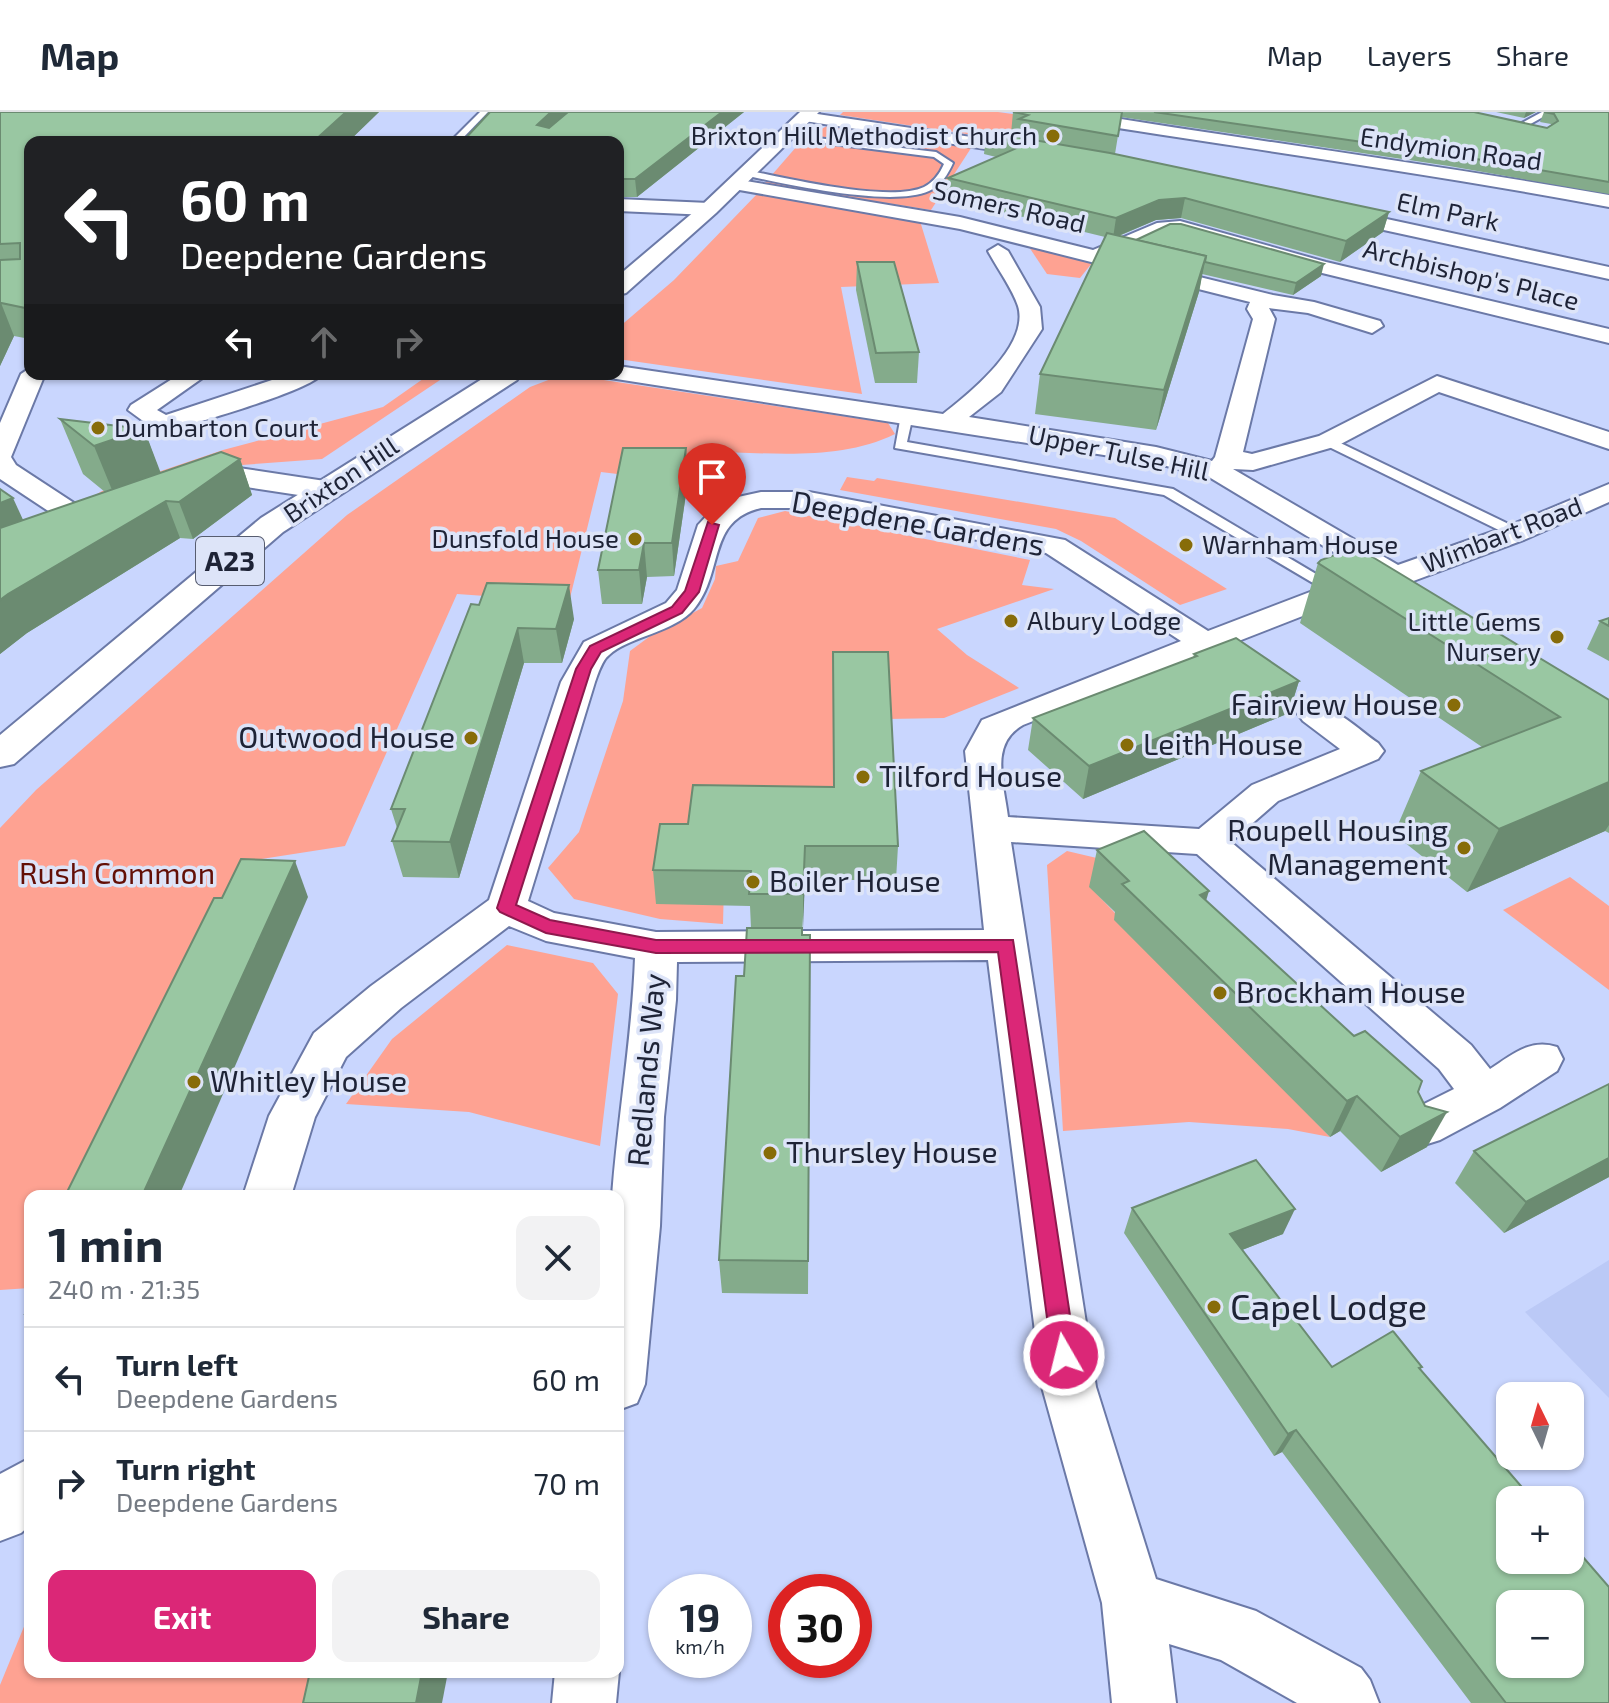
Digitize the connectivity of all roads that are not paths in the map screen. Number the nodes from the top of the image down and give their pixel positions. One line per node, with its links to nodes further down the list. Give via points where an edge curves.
1 (484, 112): 8 (lane)
2 (1048, 112): 5 (street, Endymion Road)
3 (1548, 112): 6 (lane)
4 (807, 115): 9 (main road); 10 (street)
5 (1100, 115): 12 (street, Endymion Road, via 1318,156)
6 (1515, 123): 7 (street)
7 (1544, 130)
8 (460, 136)
9 (786, 136): 11 (main road); 11 (lane, via 936,155 949,163 941,178 924,190 893,193)
10 (1061, 156)
11 (740, 179): 15 (main road); 17 (street, Somers Road, via 930,216)
12 (1609, 201)
13 (624, 205): 15 (street)
14 (1306, 207): 18 (street, Elm Park)
15 (709, 209): 20 (main road)
16 (998, 251): 31 (street, via 1029,307 1031,329 992,387)
17 (1096, 256): 19 (street, Archbishop's Place, via 1172,226); 21 (street, Somers Road)
18 (1609, 273)
19 (1353, 275): 22 (street); 24 (street, Archbishop's Place)
20 (624, 283)
21 (1267, 300): 22 (street, Somers Road); 36 (street, via 1259,304 1264,319)
22 (1307, 306): 23 (street, Somers Road)
23 (1372, 326)
24 (1609, 336)
25 (624, 374): 30 (street, Upper Tulse Hill)
26 (31, 380): 34 (street)
27 (187, 380): 28 (street, via 140,410 163,424)
28 (297, 380)
29 (499, 380): 37 (main road, Brixton Hill / A23)
30 (907, 415): 31 (street, Upper Tulse Hill); 44 (lane, via 900,445 1168,492)
31 (948, 422): 36 (street, Upper Tulse Hill)
32 (1328, 441): 33 (street, via 1437,383); 36 (street); 41 (lane)
33 (1609, 441)
34 (0, 454)
35 (0, 461): 40 (street, via 5,470)
36 (1223, 465): 43 (street, Upper Tulse Hill)
37 (325, 490): 39 (main road, via 232,476); 48 (main road, Brixton Hill / A23, via 255,539)
38 (1609, 492): 41 (street, Wimbart Road)
39 (158, 500)
40 (104, 521): 42 (main road)
41 (1516, 533): 43 (street, Wimbart Road)
42 (52, 541)
43 (1395, 576): 44 (street, Wimbart Road, via 1372,578); 45 (street, Upper Tulse Hill)
44 (1338, 592): 46 (street, Wimbart Road)
45 (1423, 593)
46 (1204, 642): 49 (street, Wimbart Road, via 994,727 983,751); 51 (street, Deepdene Gardens, via 1055,546 809,500 739,505 712,525 692,592 677,610 595,649 578,682)
47 (1315, 714): 50 (street, via 1366,751 1265,793)
48 (0, 755)
49 (990, 828): 50 (street); 52 (street, Wimbart Road)
50 (1207, 842): 55 (street, via 1455,1057)
51 (506, 908): 53 (street, via 546,926); 57 (street, via 330,1045 292,1116)
52 (1006, 945): 53 (street); 61 (street, Wimbart Road, via 1069,1387)
53 (656, 947): 58 (street, Redlands Way)
54 (1541, 1059): 55 (street)
55 (1484, 1095): 56 (street)
56 (1424, 1126)
57 (269, 1190)
58 (624, 1328)
59 (24, 1492): 60 (street)
60 (0, 1512)
61 (1133, 1603): 64 (street, Wimbart Road); 65 (street, via 1234,1633 1338,1691)
62 (586, 1678): 63 (street)
63 (584, 1703)
64 (1144, 1703)
65 (1347, 1703)

